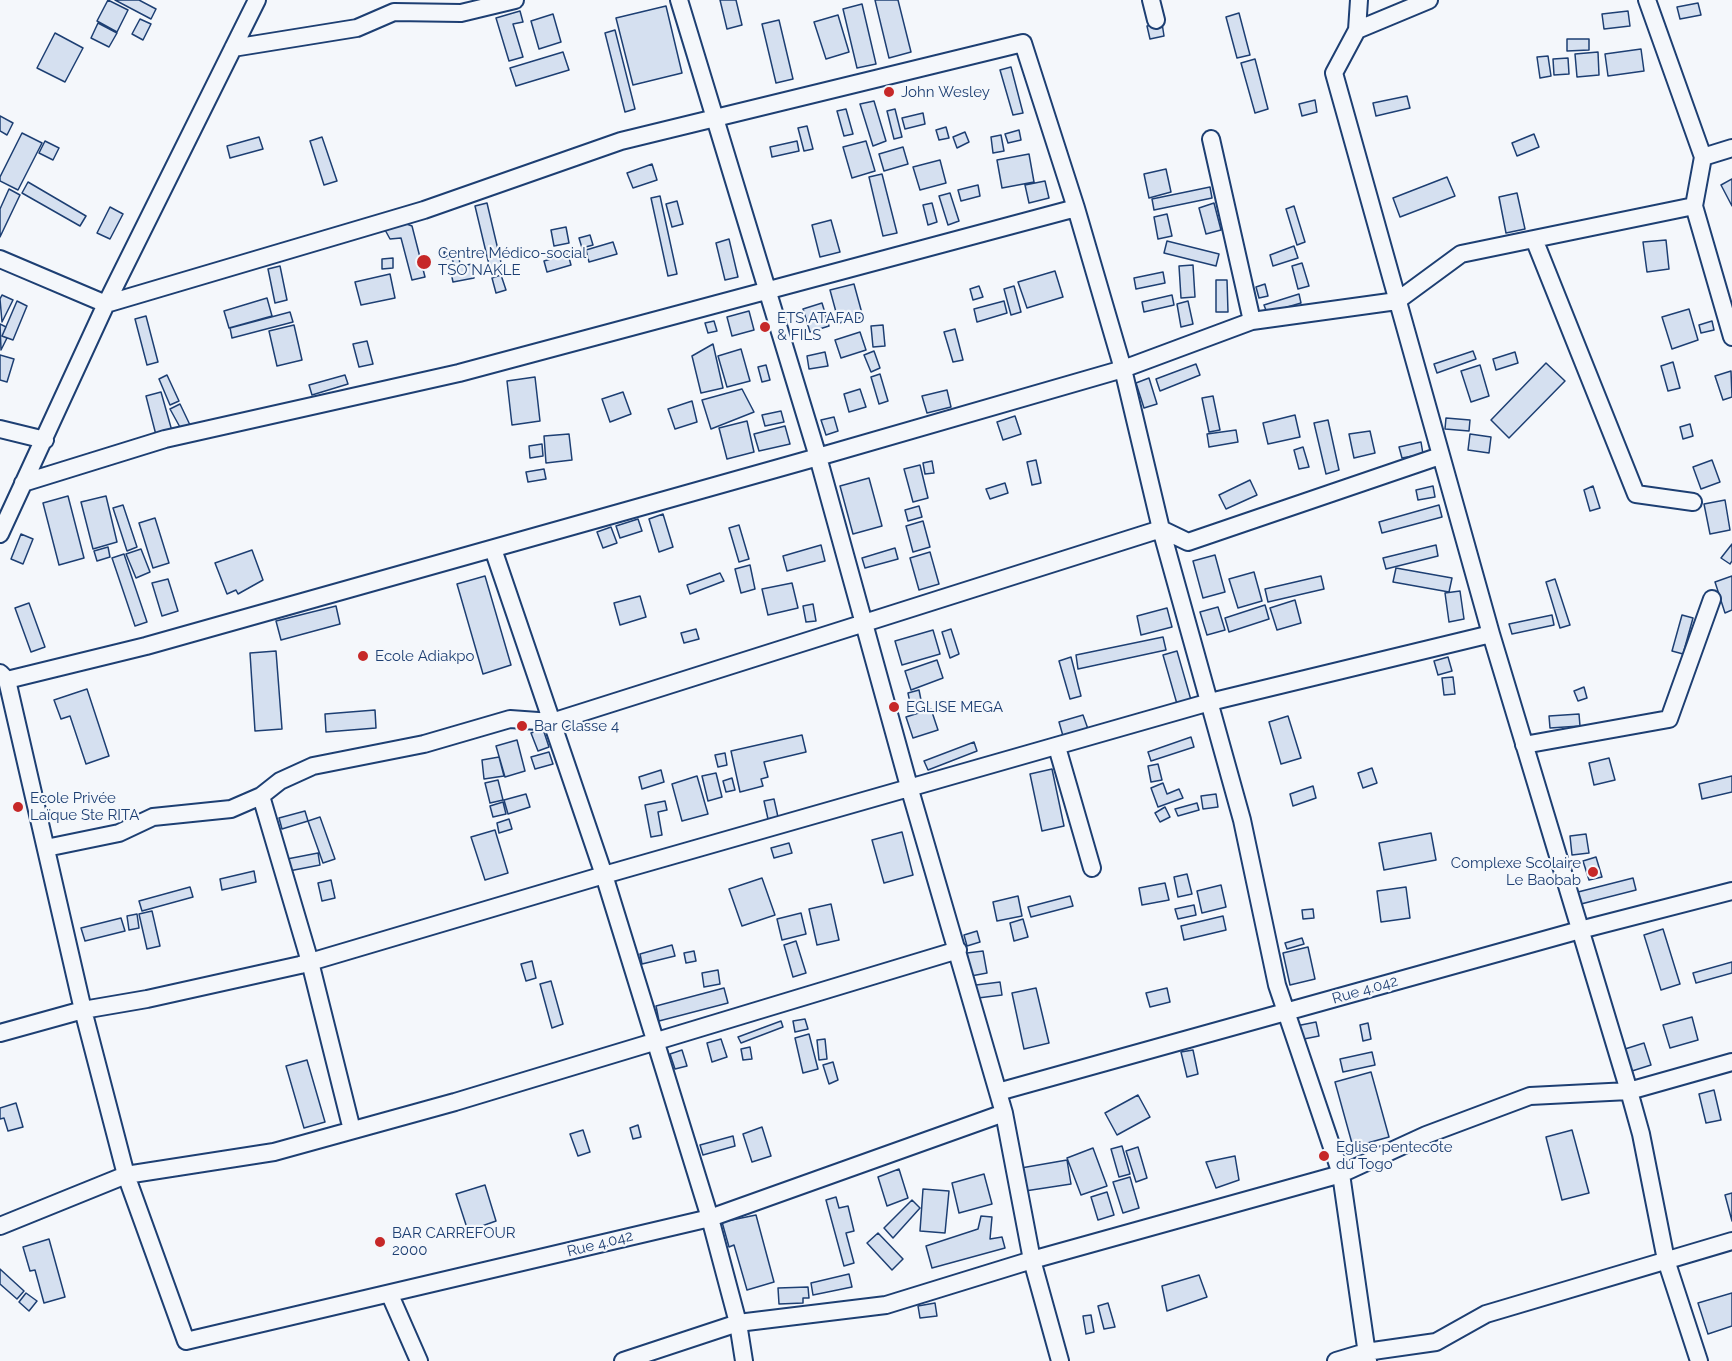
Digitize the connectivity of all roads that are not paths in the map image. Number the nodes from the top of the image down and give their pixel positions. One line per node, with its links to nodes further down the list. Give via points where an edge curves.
1 (257, 0): 10 (street)
2 (515, 0): 10 (street, via 461,13 394,12 357,28)
3 (679, 0): 11 (street)
4 (1151, 0): 8 (street)
5 (1359, 0): 9 (street)
6 (1429, 0): 9 (street)
7 (1647, 0): 14 (street)
8 (1156, 20)
9 (1357, 30): 20 (street, via 1334,73)
10 (233, 48): 21 (street)
11 (715, 118): 16 (street, via 1023,43); 19 (street); 21 (street, via 621,141 424,210)
12 (1211, 139): 22 (street)
13 (1732, 148): 14 (street)
14 (1703, 157): 15 (street)
15 (1694, 206): 17 (street); 23 (street)
16 (1076, 208): 19 (street); 24 (street)
17 (1534, 239): 20 (street, via 1461,254); 30 (street, via 1636,494)
18 (0, 259): 21 (street)
19 (767, 289): 28 (street); 29 (street, via 459,373 165,440)
20 (1397, 301): 22 (street); 27 (street)
21 (106, 304): 26 (street)
22 (1252, 321): 24 (street)
23 (1731, 332)
24 (1123, 369): 28 (street); 31 (street)
25 (0, 429): 26 (street)
26 (45, 440): 29 (street)
27 (1440, 456): 31 (street, via 1188,542); 36 (street)
28 (818, 457): 33 (street); 35 (street)
29 (23, 483): 32 (street)
30 (1694, 502)
31 (1161, 530): 35 (street); 38 (street)
32 (0, 534)
33 (493, 549): 37 (street, via 146,646); 39 (street)
34 (1712, 599): 40 (street, via 1669,719)
35 (864, 623): 39 (street); 42 (street)
36 (1491, 634): 38 (street); 40 (street)
37 (3, 676): 44 (street)
38 (1210, 702): 41 (street); 52 (street)
39 (552, 722): 43 (street, via 510,719 424,744 313,766 280,781); 46 (street)
40 (1524, 745): 48 (street)
41 (1057, 747): 42 (street); 45 (street)
42 (910, 790): 46 (street); 49 (street)
43 (261, 796): 44 (street, via 231,809 153,817 119,833); 50 (street)
44 (46, 848): 51 (street)
45 (1092, 868)
46 (604, 875): 50 (street); 54 (street)
47 (1732, 891): 48 (street, Rue 4.042)
48 (1580, 930): 52 (street, Rue 4.042); 56 (street)
49 (958, 951): 54 (street); 57 (street)
50 (310, 963): 51 (street); 59 (street)
51 (83, 1010): 53 (street); 61 (street)
52 (1286, 1012): 57 (street, Rue 4.042); 60 (street)
53 (0, 1033)
54 (655, 1040): 59 (street); 62 (street)
55 (1732, 1062): 56 (street)
56 (1629, 1091): 60 (street, via 1530,1096); 66 (street)
57 (998, 1092): 58 (street)
58 (1005, 1113): 62 (street, Rue 4.042); 65 (street)
59 (352, 1130): 61 (street, via 274,1152)
60 (1341, 1174): 65 (street); 69 (street)
61 (126, 1175): 63 (street); 67 (street, Rue 4.042, via 186,1341)
62 (710, 1218): 67 (street, Rue 4.042); 68 (street)
63 (0, 1226)
64 (1732, 1241): 66 (street)
65 (1032, 1260): 68 (street, via 886,1305); 73 (street)
66 (1666, 1260): 69 (street, via 1486,1314 1436,1342); 75 (street)
67 (390, 1295): 70 (street)
68 (738, 1323): 71 (street); 72 (street)
69 (1367, 1357): 74 (street)
70 (419, 1361)
71 (623, 1361)
72 (744, 1361)
73 (1060, 1361)
74 (1336, 1361)
75 (1699, 1361)

